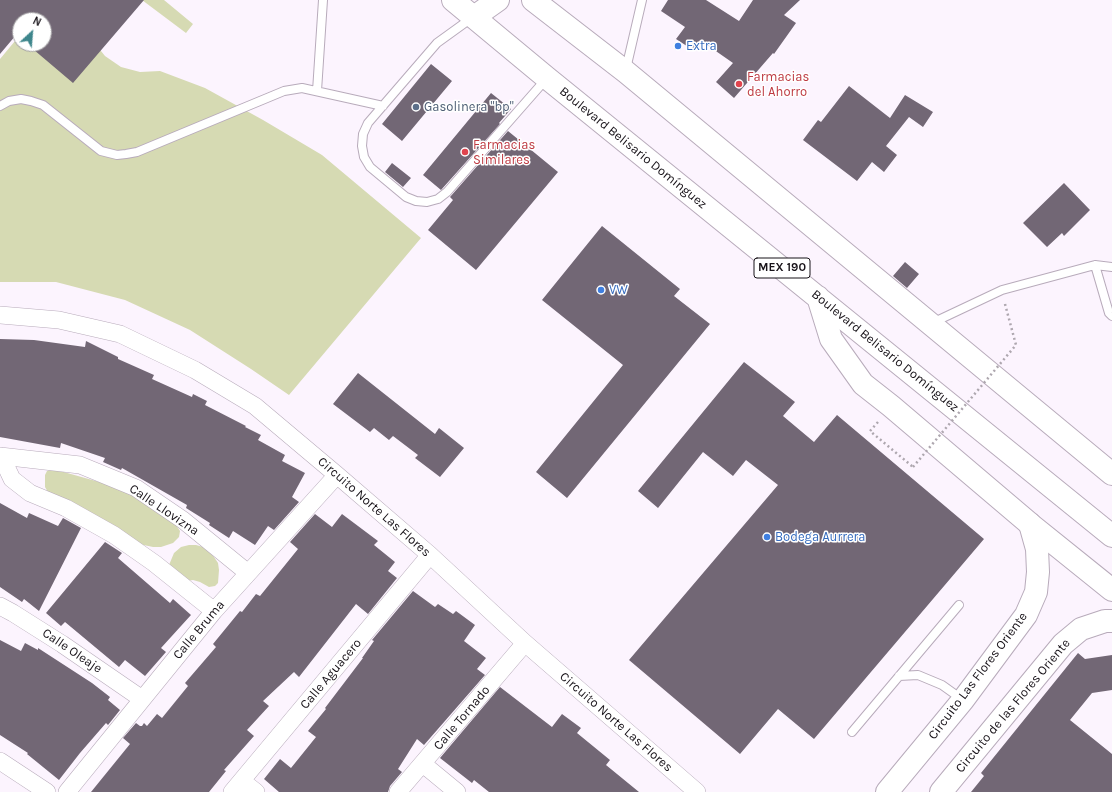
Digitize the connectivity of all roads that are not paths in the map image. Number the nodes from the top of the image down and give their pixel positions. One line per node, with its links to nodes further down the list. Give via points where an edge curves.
1 (323, 0): 9 (lane)
2 (453, 0): 6 (main road, Boulevard Belisario Domínguez / MEX 190)
3 (498, 0): 6 (main road)
4 (533, 0): 7 (main road)
5 (642, 0): 7 (lane)
6 (474, 17): 8 (main road, Boulevard Belisario Domínguez / MEX 190); 11 (lane, via 437,43)
7 (626, 72): 17 (main road)
8 (547, 78): 11 (lane, via 447,192 438,199 428,202 416,202 406,197 370,167 364,157 363,134 368,123); 14 (main road, Boulevard Belisario Domínguez / MEX 190)
9 (317, 91): 10 (lane, via 302,88 284,91 137,152 117,155 101,151 43,105 21,99); 11 (lane)
10 (0, 106)
11 (383, 106)
12 (1096, 265): 13 (lane); 16 (lane); 17 (lane, via 1002,290)
13 (1112, 267)
14 (818, 297): 21 (main road, via 831,339 863,384); 22 (main road, Boulevard Belisario Domínguez / MEX 190)
15 (0, 315): 20 (street, Circuito Norte Las Flores, via 59,320 120,334 195,370 255,406)
16 (1112, 316)
17 (930, 324): 19 (main road)
18 (0, 456): 24 (street, Calle Llovizna, via 80,465 136,488 183,520); 28 (street, via 12,479 30,493 66,508 114,535)
19 (1112, 474)
20 (338, 475): 23 (street, Circuito Norte Las Flores); 24 (street, Calle Bruma)
21 (1030, 524): 25 (main road); 33 (main road, Circuito Las Flores Oriente, via 1037,549 1036,592 1026,615)
22 (1112, 536)
23 (430, 555): 30 (street, Circuito Norte Las Flores); 37 (street, Calle Aguacero)
24 (248, 573): 28 (street, Calle Bruma)
25 (1112, 590)
26 (959, 605): 31 (lane)
27 (0, 606): 32 (street, Calle Oleaje, via 62,644)
28 (214, 611): 32 (street, Calle Bruma)
29 (1112, 621): 45 (main road, Circuito de las Flores Oriente, via 1081,629 1063,644)
30 (525, 643): 36 (street, Calle Tornado); 43 (street, Circuito Norte Las Flores)
31 (899, 676): 33 (lane, via 918,675 942,685); 34 (lane)
32 (142, 699): 39 (street, Calle Bruma)
33 (962, 700): 44 (main road, Circuito Las Flores Oriente)
34 (852, 732)
35 (0, 761): 38 (street)
36 (423, 764): 41 (street, Calle Tornado); 42 (street)
37 (237, 786): 40 (street)
38 (47, 792)
39 (67, 792)
40 (256, 792)
41 (398, 792)
42 (457, 792)
43 (697, 792)
44 (887, 792)
45 (941, 792)

